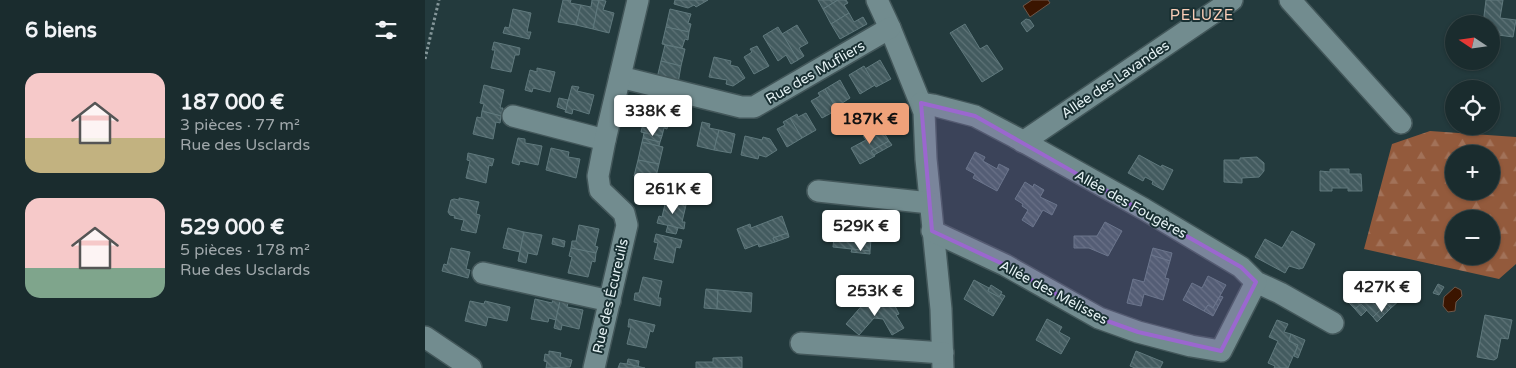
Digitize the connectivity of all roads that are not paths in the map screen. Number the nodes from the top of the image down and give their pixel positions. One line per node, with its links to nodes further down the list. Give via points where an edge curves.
1 (638, 0): 6 (street, Rue des Écureuils)
2 (877, 0): 5 (street)
3 (1232, 0): 11 (street, Allée des Lavandes)
4 (1289, 0): 9 (street)
5 (891, 28): 6 (street, Rue des Mufliers, via 754,107); 7 (street)
6 (620, 77): 10 (street, Rue des Écureuils)
7 (921, 103): 11 (street, Allée des Fougères, via 975,116); 13 (street)
8 (513, 116): 10 (street)
9 (1401, 123)
10 (605, 140): 17 (street, Rue des Écureuils, via 598,176 600,190 624,214 627,225)
11 (1023, 142): 16 (street, Allée des Fougères, via 1241,267)
12 (818, 191): 13 (street)
13 (930, 203): 14 (street)
14 (933, 231): 16 (street, Allée des Mélisses, via 1005,265 1099,318 1138,332 1221,351); 21 (street)
15 (483, 273): 17 (street)
16 (1256, 282): 18 (street, Allée des Fougères)
17 (610, 301): 23 (street, Rue des Écureuils)
18 (1333, 323)
19 (425, 337): 22 (street)
20 (801, 343): 21 (street)
21 (943, 361)
22 (471, 368)
23 (594, 368)

